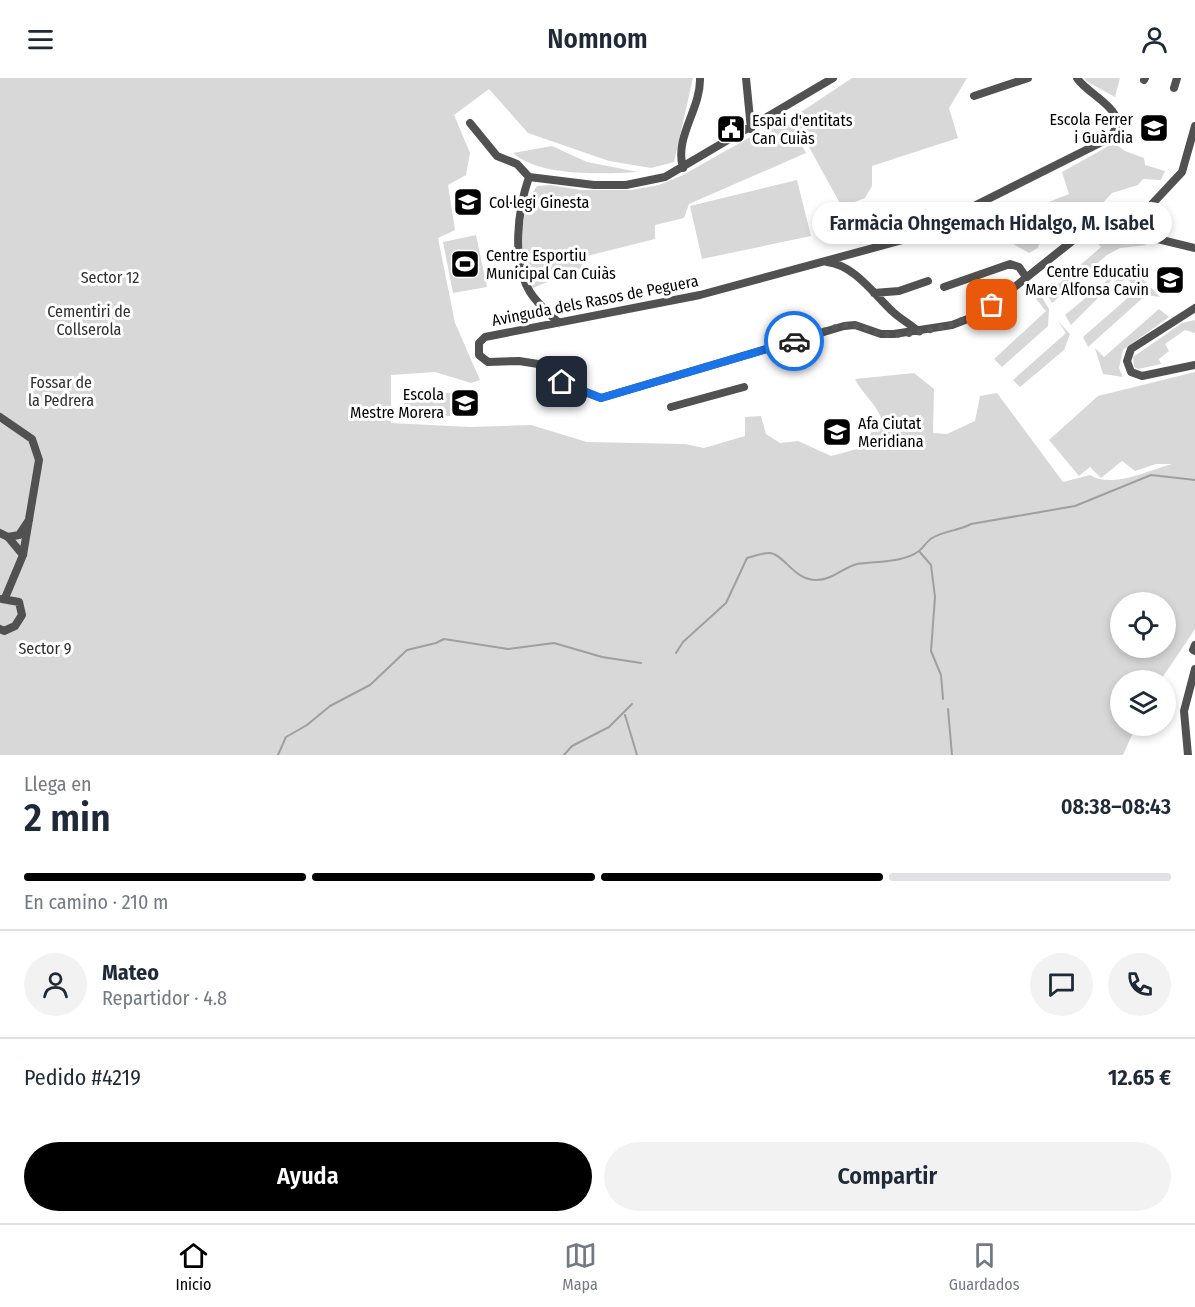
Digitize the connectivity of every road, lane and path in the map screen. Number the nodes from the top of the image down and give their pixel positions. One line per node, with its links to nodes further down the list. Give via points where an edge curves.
1 (700, 78): 12 (street, via 698,102 680,155)
2 (746, 78): 11 (street)
3 (833, 78): 11 (street)
4 (1028, 78): 8 (street)
5 (1077, 78): 16 (street, Avinguda dels Rasos de Peguera, via 1116,114 1116,126 1108,139 910,238)
6 (1177, 78): 7 (street)
7 (1174, 88)
8 (974, 96)
9 (470, 123): 13 (street, via 497,156 517,164)
10 (1195, 126): 14 (street, via 1180,174)
11 (751, 129): 12 (street)
12 (683, 168): 13 (street, via 665,177 626,185)
13 (529, 177): 25 (street, via 518,222 521,268 529,290)
14 (1131, 232): 15 (street); 19 (street, via 1100,225 1086,230)
15 (1195, 248)
16 (848, 256): 17 (street, Avinguda dels Rasos de Peguera); 18 (street)
17 (821, 261): 18 (street, via 836,263); 25 (street, Avinguda dels Rasos de Peguera, via 700,295)
18 (850, 272): 22 (street)
19 (1026, 277): 21 (street, via 1019,267 1010,264); 26 (street, via 973,317)
20 (928, 281): 22 (street, via 899,291)
21 (944, 286)
22 (874, 293): 24 (street)
23 (1195, 308): 28 (street, via 1131,349 1126,361 1131,372 1142,376)
24 (894, 313): 26 (street); 27 (street, via 898,324)
25 (559, 323): 27 (street, Avinguda dels Rasos de Peguera, via 485,337 479,343 478,355 485,362 538,364 562,382 601,398 844,326)
26 (918, 331): 27 (street)
27 (894, 334)
28 (1195, 365)
29 (744, 387): 30 (street)
30 (671, 407)
31 (0, 417): 32 (street, via 32,439 39,460)
32 (32, 514): 33 (street, via 19,535); 34 (street)
33 (4, 535): 34 (street)
34 (23, 555): 35 (street)
35 (3, 598): 36 (street, via 19,602 22,615 15,626)
36 (0, 629)
37 (1195, 645): 38 (street)
38 (1195, 651)
39 (1195, 669): 40 (street, via 1184,711)
40 (1188, 755)

